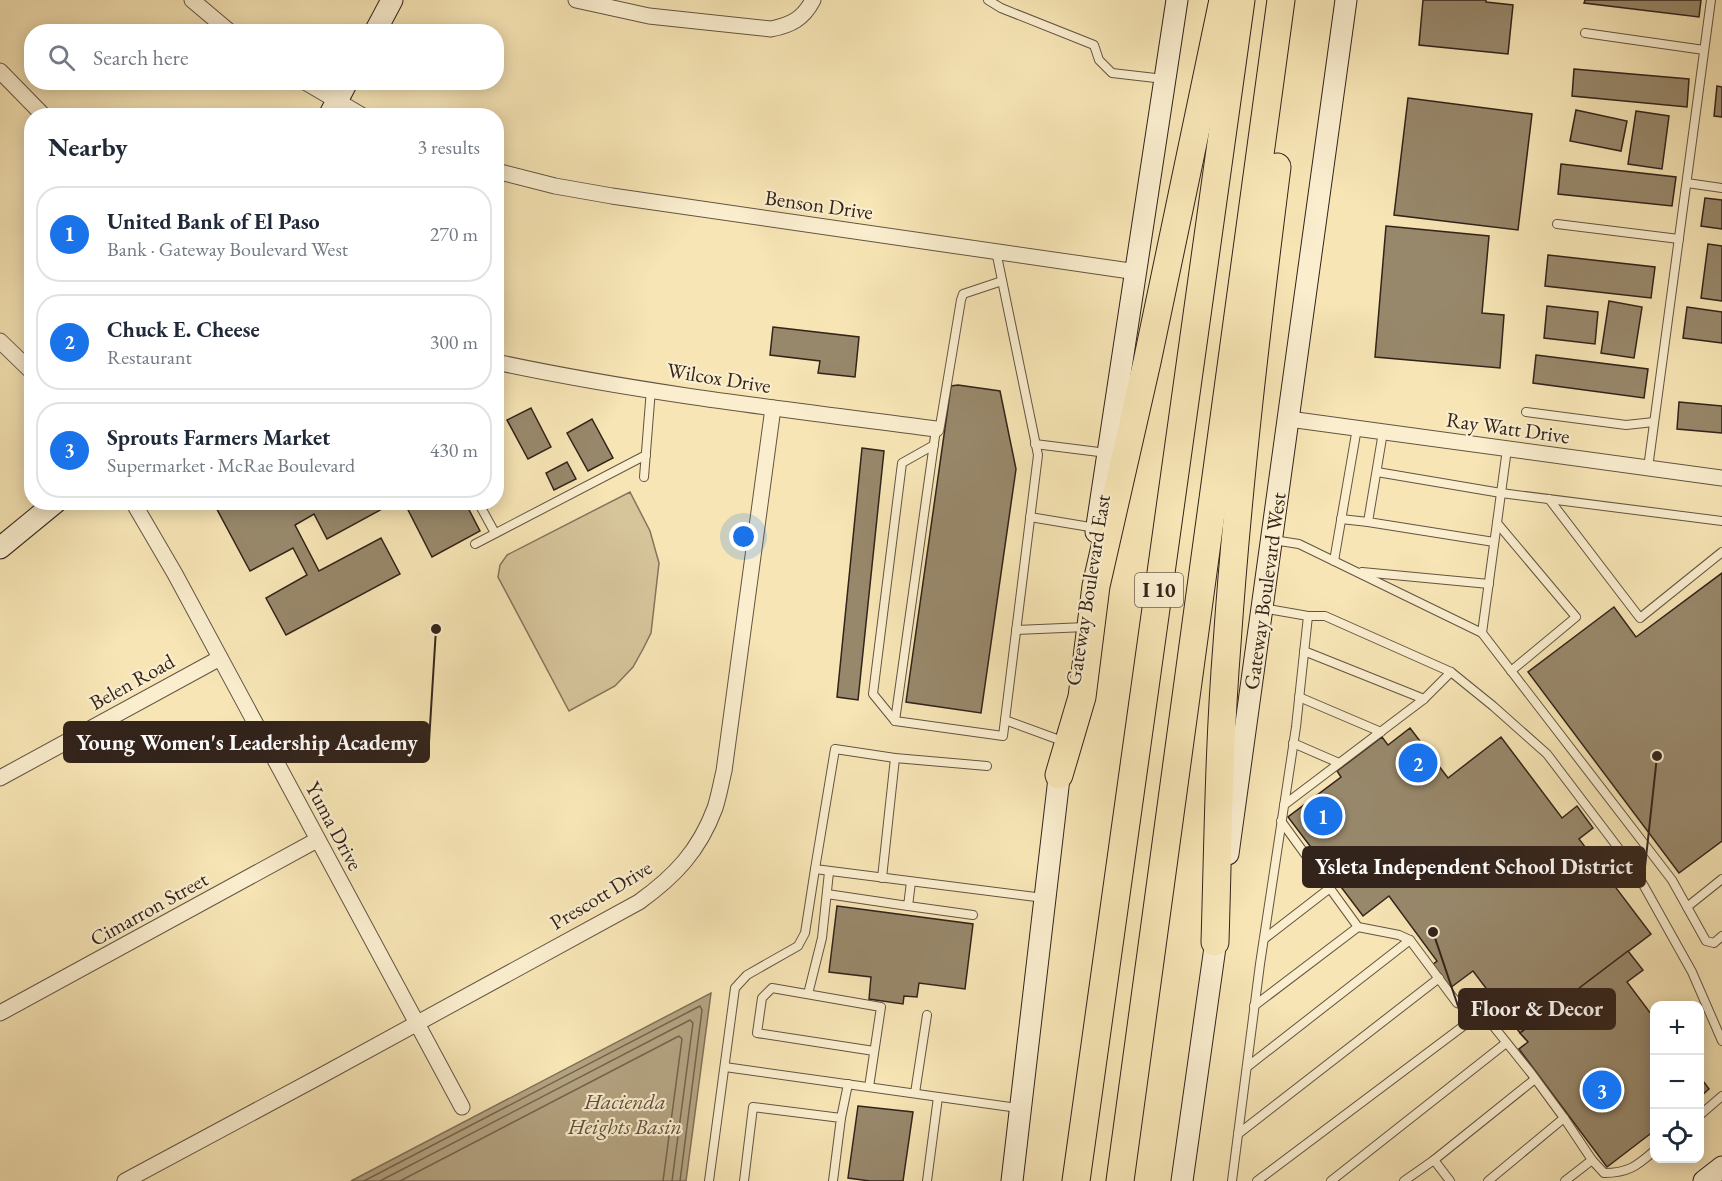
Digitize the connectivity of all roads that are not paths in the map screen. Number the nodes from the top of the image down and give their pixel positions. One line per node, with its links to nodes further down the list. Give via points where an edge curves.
1 (192, 0): 12 (street)
2 (392, 0): 13 (main road)
3 (576, 0): 4 (street, via 649,16 771,29 787,26)
4 (813, 0)
5 (988, 0): 18 (lane, via 1094,45 1099,60 1112,73)
6 (1177, 0): 18 (main road, Gateway Boulevard East)
7 (1223, 0): 74 (highway, via 1147,362)
8 (1241, 0): 146 (highway, I 10)
9 (1281, 0): 15 (highway, I 10)
10 (1346, 0): 38 (main road, Gateway Boulevard West)
11 (1711, 0): 16 (lane)
12 (220, 24)
13 (379, 24)
14 (1585, 33): 16 (lane)
15 (1275, 41): 111 (highway, via 1277,163 1227,643); 147 (highway, I 10)
16 (1704, 50): 25 (lane)
17 (0, 71): 21 (street)
18 (1165, 80): 30 (main road, Gateway Boulevard East)
19 (313, 90): 22 (street)
20 (343, 90): 23 (main road)
21 (36, 108)
22 (332, 108)
23 (334, 108)
24 (504, 173): 29 (street, Benson Drive, via 612,196)
25 (1687, 183): 26 (lane); 28 (lane)
26 (1722, 188)
27 (1557, 224): 28 (lane)
28 (1679, 239): 39 (lane)
29 (996, 251): 30 (street, Benson Drive); 31 (lane)
30 (1137, 272): 46 (main road, Gateway Boulevard East)
31 (1002, 281): 41 (lane, via 963,294 940,426); 43 (lane)
32 (0, 341): 33 (street)
33 (24, 364)
34 (504, 364): 35 (street, Wilcox Drive)
35 (651, 389): 36 (street, Wilcox Drive); 47 (lane)
36 (772, 408): 41 (street, Wilcox Drive); 118 (street, Prescott Drive, via 724,771 715,808 696,848 678,870 639,902)
37 (1526, 412): 39 (lane, via 1626,425)
38 (1289, 419): 40 (street, Ray Watt Drive); 64 (main road, Gateway Boulevard West)
39 (1654, 422): 48 (lane)
40 (1357, 428): 42 (street, Ray Watt Drive); 58 (lane)
41 (936, 429): 44 (lane)
42 (1383, 432): 45 (street, Ray Watt Drive); 49 (lane)
43 (1035, 444): 46 (lane); 57 (lane, via 1038,454)
44 (934, 445): 84 (lane); 84 (lane, via 902,463 873,694)
45 (1507, 449): 48 (street, Ray Watt Drive); 52 (lane)
46 (1109, 453): 62 (main road, Gateway Boulevard East)
47 (646, 455): 50 (lane); 63 (lane)
48 (1648, 468): 51 (street, Ray Watt Drive)
49 (1377, 472): 52 (lane); 60 (lane)
50 (644, 477)
51 (1722, 478)
52 (1501, 493): 53 (lane); 61 (lane)
53 (1550, 499): 59 (lane); 68 (lane, via 1640,618)
54 (46, 510): 67 (main road)
55 (138, 510): 78 (street, Yuma Drive)
56 (482, 510): 63 (lane)
57 (1030, 517): 62 (lane); 75 (lane)
58 (1341, 519): 60 (lane); 69 (lane)
59 (1722, 521)
60 (1368, 522): 65 (lane)
61 (1497, 523): 65 (lane); 79 (lane, via 1576,617)
62 (1097, 528): 74 (main road, Gateway Boulevard East)
63 (495, 533): 66 (lane)
64 (1272, 540): 69 (lane, via 1299,544); 72 (main road, Gateway Boulevard West)
65 (1494, 542): 71 (lane)
66 (475, 544)
67 (0, 548)
68 (1722, 552)
69 (1334, 561): 70 (lane)
70 (1355, 571): 71 (lane); 76 (lane)
71 (1489, 584): 76 (lane)
72 (1262, 608): 73 (lane); 111 (main road, Gateway Boulevard West)
73 (1308, 616): 77 (lane); 80 (lane, via 1325,616)
74 (1086, 627): 75 (lane); 86 (highway, via 1082,697)
75 (1016, 630): 83 (lane)
76 (1482, 633): 79 (lane)
77 (1304, 651): 81 (lane); 82 (lane)
78 (220, 658): 92 (street, Belen Road); 95 (street, Yuma Drive)
79 (1511, 670): 105 (lane, via 1672,880)
80 (1450, 672): 82 (lane); 119 (lane, via 1547,754 1635,870 1692,972)
81 (1299, 697): 85 (lane); 87 (lane)
82 (1424, 699): 85 (lane)
83 (1005, 720): 84 (lane, via 1003,736); 86 (lane)
84 (895, 721)
85 (1381, 732): 89 (lane)
86 (1066, 743): 91 (highway)
87 (1293, 743): 89 (lane); 93 (lane)
88 (895, 758): 90 (lane); 96 (lane, via 835,749); 98 (lane)
89 (1339, 763): 93 (lane)
90 (987, 766)
91 (1059, 775): 103 (main road)
92 (0, 778)
93 (1284, 805): 94 (lane)
94 (1281, 821): 101 (lane); 109 (lane)
95 (317, 840): 116 (street, Cimarron Street); 118 (street, Yuma Drive)
96 (814, 869): 97 (lane); 122 (lane, via 805,933 798,946 747,975 735,988)
97 (829, 872): 98 (lane); 102 (lane)
98 (882, 878): 100 (lane)
99 (1722, 879): 105 (lane)
100 (911, 882): 103 (lane); 104 (lane)
101 (1330, 888): 107 (lane); 109 (lane)
102 (827, 894): 104 (lane); 113 (lane, via 822,938)
103 (1045, 899): 131 (main road)
104 (908, 906): 106 (lane)
105 (1687, 907): 108 (lane, via 1706,941 1714,943)
106 (973, 915)
107 (1358, 927): 110 (lane); 114 (lane)
108 (1722, 936)
109 (1264, 939): 114 (lane)
110 (1410, 940): 112 (lane); 123 (lane)
111 (1215, 942): 148 (main road, Gateway Boulevard West)
112 (1439, 978): 115 (lane, via 1457,1003); 135 (lane)
113 (808, 994): 121 (lane, via 880,1007); 121 (lane, via 772,988 762,998 757,1033)
114 (1254, 1006): 123 (lane)
115 (1482, 1012): 120 (lane); 150 (lane)
116 (0, 1013)
117 (927, 1015): 127 (lane)
118 (417, 1023): 130 (street, Yuma Drive); 140 (street, Prescott Drive)
119 (1722, 1041)
120 (1506, 1043): 124 (lane); 151 (lane)
121 (874, 1051): 126 (lane)
122 (725, 1067): 125 (lane); 141 (lane)
123 (1247, 1067): 135 (lane)
124 (1535, 1079): 134 (lane); 137 (lane)
125 (848, 1084): 126 (lane); 133 (lane)
126 (869, 1087): 127 (lane)
127 (915, 1093): 129 (lane)
128 (1722, 1096): 132 (lane)
129 (938, 1097): 131 (lane); 144 (lane)
130 (462, 1107)
131 (1022, 1109): 145 (main road)
132 (1704, 1112)
133 (841, 1118): 142 (lane, via 753,1107); 143 (lane)
134 (1564, 1118): 138 (lane); 154 (lane)
135 (1238, 1134): 149 (lane)
136 (1650, 1154): 138 (lane, via 1619,1173 1604,1173)
137 (1434, 1160): 152 (lane); 153 (lane)
138 (1592, 1160): 155 (lane)
139 (1722, 1167): 156 (main road)
140 (124, 1181)
141 (710, 1181)
142 (744, 1181)
143 (833, 1181)
144 (927, 1181)
145 (1012, 1181)
146 (1076, 1181)
147 (1120, 1181)
148 (1182, 1181)
149 (1232, 1181)
150 (1257, 1181)
151 (1331, 1181)
152 (1404, 1181)
153 (1450, 1181)
154 (1488, 1181)
155 (1565, 1181)
156 (1704, 1181)

